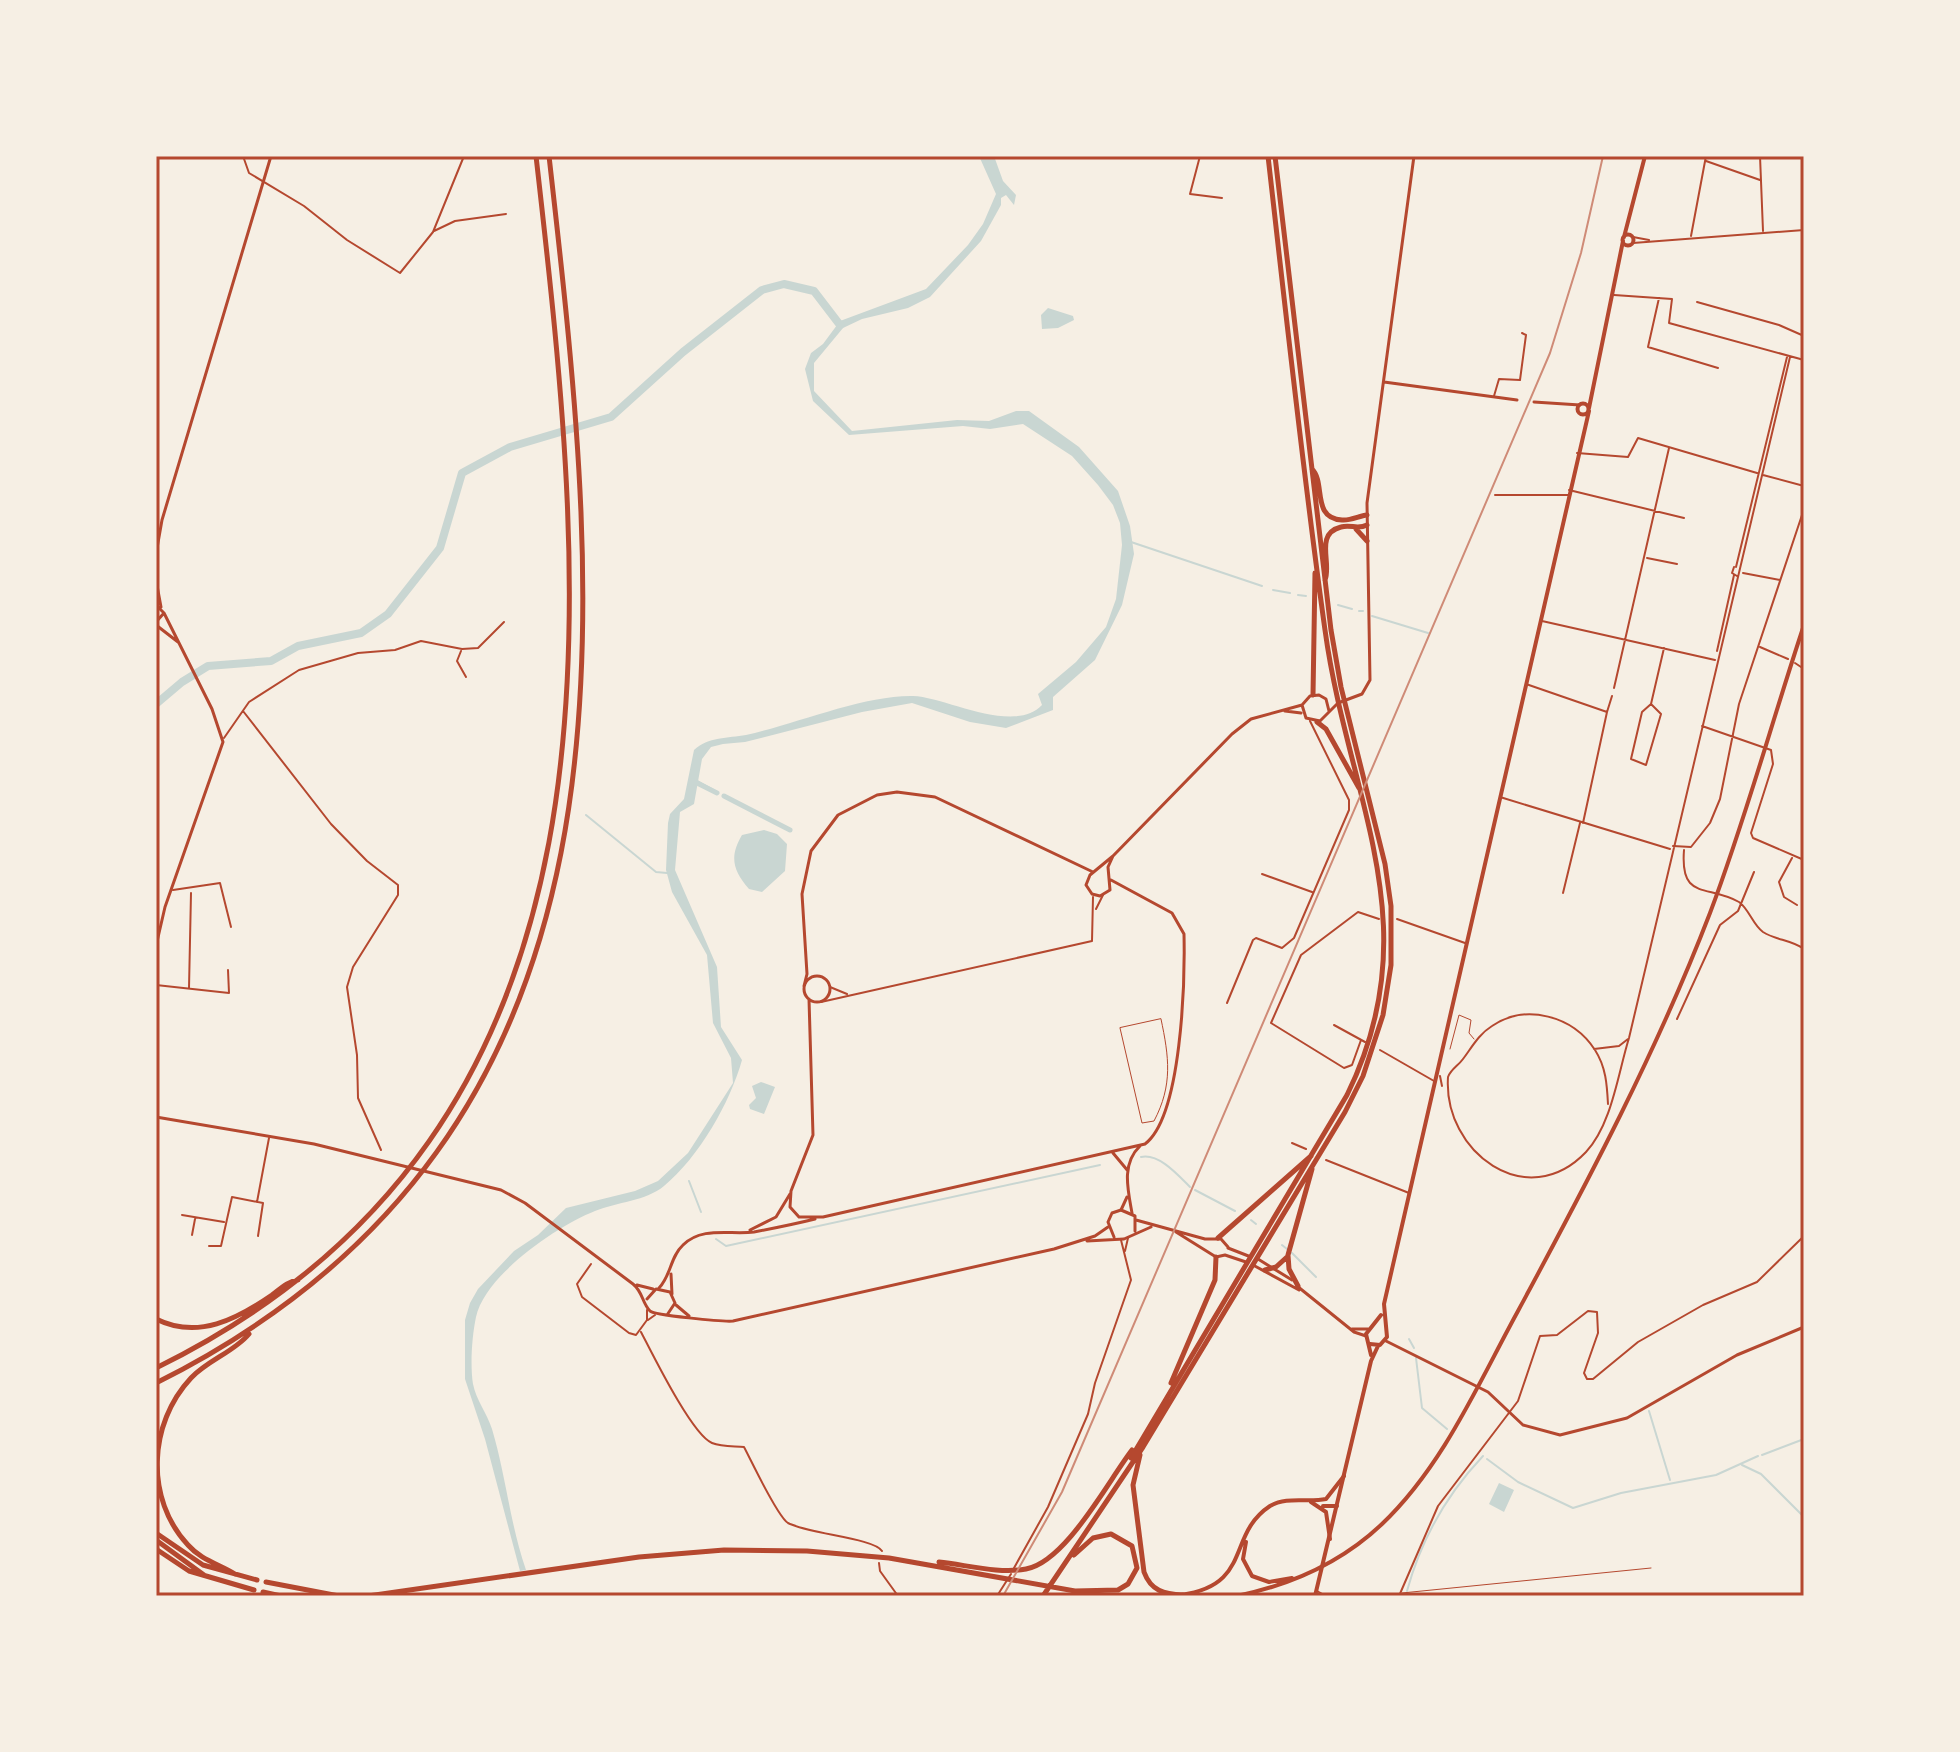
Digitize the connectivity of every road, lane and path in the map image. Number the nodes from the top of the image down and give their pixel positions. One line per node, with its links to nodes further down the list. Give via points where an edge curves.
1 (243, 156): 13 (street, via 249,173)
2 (271, 156): 13 (street)
3 (464, 156): 18 (street)
4 (536, 156): 196 (highway, via 566,460 569,649 562,760 542,882 507,996 451,1108 375,1207)
5 (549, 156): 216 (highway, via 580,460 583,650 574,770 551,902 520,1001 465,1112 390,1211 329,1272)
6 (1200, 156): 15 (street, via 1190,194)
7 (1268, 156): 56 (highway)
8 (1275, 156): 40 (highway)
9 (1414, 156): 30 (street)
10 (1645, 156): 21 (main road)
11 (1760, 156): 14 (street)
12 (1705, 158): 14 (street); 20 (street)
13 (264, 180): 18 (street, via 400,273); 52 (street)
14 (1761, 180): 19 (street)
15 (1222, 198)
16 (506, 214): 18 (street, via 455,221)
17 (1804, 230): 19 (street)
18 (433, 232)
19 (1763, 233): 20 (street)
20 (1691, 238): 21 (street)
21 (1628, 240): 22 (main road)
22 (1613, 294): 23 (street); 31 (main road)
23 (1659, 298): 27 (street, via 1672,299 1669,323); 29 (street, via 1648,347)
24 (1697, 302): 26 (street)
25 (1522, 333): 32 (street, via 1526,335 1520,380 1499,379)
26 (1804, 336)
27 (1789, 356): 28 (street); 41 (street)
28 (1804, 360)
29 (1718, 368)
30 (1384, 382): 32 (street); 47 (street)
31 (1590, 395): 35 (main road); 36 (main road)
32 (1494, 397): 33 (street)
33 (1517, 400)
34 (1534, 402): 35 (street)
35 (1581, 409): 36 (main road); 36 (main road); 37 (main road)
36 (1589, 410): 37 (main road)
37 (1584, 426): 39 (main road)
38 (1669, 448): 39 (street, via 1638,438 1628,457); 41 (street); 46 (street)
39 (1577, 453): 43 (main road)
40 (1312, 469): 47 (highway, via 1329,515 1344,520); 61 (highway)
41 (1759, 474): 42 (street); 55 (street)
42 (1804, 486)
43 (1568, 492): 44 (street); 46 (street); 64 (main road)
44 (1495, 495)
45 (1804, 509): 60 (street)
46 (1655, 511): 48 (street); 53 (street)
47 (1367, 515): 49 (street)
48 (1684, 518)
49 (1367, 525): 50 (highway); 51 (street)
50 (1355, 528): 51 (highway); 61 (highway, via 1340,527 1328,536)
51 (1367, 541): 84 (street, via 1370,680 1362,694)
52 (156, 554)
53 (1645, 557): 54 (street); 68 (street)
54 (1677, 564)
55 (1738, 567): 57 (street); 58 (street)
56 (1317, 568): 79 (highway); 81 (highway)
57 (1742, 573): 58 (street); 60 (street)
58 (1735, 576): 74 (street)
59 (156, 580): 62 (street)
60 (1782, 580): 70 (street)
61 (1325, 581): 79 (highway)
62 (158, 606): 63 (street)
63 (164, 613): 66 (street); 69 (street)
64 (1539, 620): 68 (street); 78 (main road)
65 (504, 622): 72 (street, via 486,644)
66 (156, 623): 69 (street)
67 (1804, 625): 245 (main road, via 1724,875 1686,973 1590,1175 1436,1458 1394,1512 1340,1557)
68 (1627, 639): 71 (street); 80 (street)
69 (181, 645): 95 (street)
70 (1759, 647): 73 (street); 94 (street)
71 (1664, 648): 74 (street); 85 (street)
72 (462, 649): 77 (street, via 457,661); 87 (street, via 426,640 333,660 278,682)
73 (1788, 659)
74 (1716, 660): 93 (street)
75 (1795, 663): 76 (street)
76 (1804, 669)
77 (466, 677)
78 (1525, 683): 90 (street); 97 (main road)
79 (1338, 687): 96 (highway)
80 (1614, 688)
81 (1313, 695): 83 (street); 86 (street)
82 (1612, 696): 90 (street)
83 (1326, 699): 84 (street); 89 (street)
84 (1338, 703): 89 (street)
85 (1651, 704): 85 (street, via 1642,712 1631,759 1646,765 1661,714)
86 (1302, 705): 88 (street); 91 (street)
87 (243, 711): 95 (street); 154 (street, via 331,824 398,885 398,895 353,967 347,987 358,1098)
88 (1281, 711): 91 (street); 101 (street, via 1239,728)
89 (1329, 711): 92 (street)
90 (1607, 712): 98 (street)
91 (1303, 714): 92 (street)
92 (1314, 721): 96 (highway, via 1326,729); 111 (street, via 1349,805)
93 (1701, 726): 94 (street); 99 (street)
94 (1734, 736): 100 (street, via 1710,823 1700,839); 102 (street, via 1771,750 1774,756 1751,833)
95 (222, 740): 109 (street)
96 (1358, 778): 117 (highway); 117 (highway, via 1370,804)
97 (1499, 797): 98 (street); 122 (main road)
98 (1582, 823): 99 (street); 112 (street)
99 (1673, 848): 100 (street); 138 (street)
100 (1685, 848): 115 (street, via 1688,883)
101 (1113, 856): 104 (street); 107 (street)
102 (1792, 857): 103 (street); 116 (street, via 1779,882 1784,897)
103 (1804, 860)
104 (1095, 872): 107 (street); 113 (street, via 1086,885); 127 (street, via 935,797 897,792 858,801 826,827 807,860 802,894)
105 (1754, 872): 115 (street)
106 (1262, 874): 111 (street)
107 (1108, 875): 108 (street)
108 (1111, 880): 114 (street); 152 (street, via 1172,913 1184,934 1172,1096 1154,1136)
109 (171, 890): 121 (street, via 220,884); 123 (street)
110 (191, 893): 129 (street)
111 (1313, 893): 133 (street, via 1289,944 1282,948 1253,940)
112 (1563, 893)
113 (1092, 894): 114 (street); 118 (street)
114 (1103, 895): 118 (street)
115 (1741, 903): 124 (street, via 1763,931); 134 (street, via 1720,925)
116 (1797, 905)
117 (1388, 907): 137 (highway); 137 (highway, via 1388,989)
118 (1095, 910): 130 (street, via 1092,941)
119 (1379, 919): 136 (street, via 1358,912 1301,955 1271,1023 1344,1068 1352,1065 1363,1041)
120 (1397, 919): 122 (street)
121 (231, 927)
122 (1466, 944): 144 (main road)
123 (156, 946)
124 (1804, 949)
125 (228, 970): 129 (street, via 230,993)
126 (156, 985): 129 (street)
127 (804, 986): 128 (street, via 818,976); 131 (street)
128 (830, 987): 130 (street); 132 (street)
129 (189, 989)
130 (852, 995): 132 (street)
131 (809, 999): 132 (street); 160 (street, via 813,1135)
132 (821, 1002)
133 (1227, 1003)
134 (1677, 1019)
135 (1138, 1022): 135 (lane, via 1120,1028 1142,1123 1154,1121 1165,1100 1170,1060 1161,1019)
136 (1334, 1025)
137 (1375, 1035): 143 (highway)
138 (1629, 1038): 141 (street, via 1619,1046); 148 (street)
139 (1476, 1040): 140 (lane, via 1469,1033 1471,1020 1459,1015); 141 (street, via 1506,1019 1541,1014 1569,1025); 145 (street)
140 (1450, 1049)
141 (1594, 1049): 148 (street, via 1607,1082)
142 (1380, 1050): 146 (street)
143 (1368, 1055): 156 (highway); 158 (highway, via 1348,1107)
144 (1438, 1075): 145 (street); 146 (main road); 147 (street)
145 (1448, 1077): 148 (street, via 1454,1118 1465,1138 1496,1171 1517,1176 1553,1175 1570,1165 1595,1139)
146 (1435, 1082): 161 (main road)
147 (1442, 1086)
148 (1608, 1104)
149 (156, 1117): 150 (street)
150 (269, 1136): 163 (street); 197 (street, via 480,1184 525,1203)
151 (1292, 1143): 153 (street)
152 (1140, 1146): 155 (street); 159 (street, via 1130,1157)
153 (1306, 1149)
154 (381, 1150)
155 (1113, 1153): 159 (street); 168 (street)
156 (1312, 1155): 182 (highway); 188 (highway)
157 (1326, 1160): 161 (street)
158 (1312, 1167): 188 (highway); 190 (highway)
159 (1128, 1171): 162 (street)
160 (791, 1191): 168 (street, via 794,1214); 175 (street, via 773,1220)
161 (1409, 1193): 205 (main road)
162 (1129, 1194): 164 (street); 165 (street)
163 (257, 1202): 170 (street, via 230,1198); 177 (street, via 264,1206)
164 (1121, 1210): 165 (street); 172 (street, via 1112,1213)
165 (1132, 1213): 169 (street)
166 (182, 1215): 167 (street)
167 (195, 1217): 170 (street); 176 (street)
168 (823, 1217): 175 (street)
169 (1136, 1220): 171 (street); 173 (street)
170 (225, 1223): 184 (street, via 221,1246)
171 (1154, 1226): 173 (street); 174 (street)
172 (1108, 1227): 179 (street); 183 (street)
173 (1135, 1231): 180 (street)
174 (1176, 1232): 182 (street); 186 (street)
175 (742, 1233): 193 (street, via 693,1238 677,1251)
176 (192, 1235)
177 (258, 1236)
178 (1804, 1236): 226 (street, via 1757,1282 1638,1342 1593,1379 1584,1373 1598,1333 1597,1312 1588,1311 1557,1335 1543,1334)
179 (1114, 1237): 181 (street); 183 (street)
180 (1128, 1238): 181 (street); 187 (street)
181 (1120, 1239): 187 (street)
182 (1216, 1239): 185 (street); 186 (street)
183 (1079, 1242): 208 (street, via 733,1321)
184 (209, 1246)
185 (1228, 1248): 189 (street); 194 (street)
186 (1209, 1250): 191 (street)
187 (1125, 1252): 259 (street, via 1131,1280 1088,1414 1048,1507)
188 (1257, 1252): 225 (highway); 227 (highway)
189 (1225, 1255): 191 (street); 195 (street)
190 (1288, 1255): 194 (highway); 198 (highway)
191 (1216, 1257): 225 (highway, via 1215,1280)
192 (591, 1264): 217 (street, via 577,1284 582,1297 629,1333)
193 (672, 1267): 199 (street); 200 (street)
194 (1276, 1267): 195 (highway); 198 (street)
195 (1265, 1270): 201 (street)
196 (299, 1280): 209 (highway, via 212,1326 178,1328); 223 (highway, via 227,1330)
197 (633, 1284): 199 (street); 202 (street)
198 (1298, 1286): 201 (street)
199 (656, 1289): 200 (street); 202 (street)
200 (672, 1294): 203 (street)
201 (1305, 1294): 214 (street)
202 (646, 1302): 204 (street)
203 (675, 1303): 207 (street); 208 (street)
204 (647, 1308): 206 (street); 210 (street)
205 (1383, 1309): 211 (main road); 213 (main road)
206 (655, 1315): 207 (street); 210 (street)
207 (667, 1315): 208 (street)
208 (692, 1318)
209 (156, 1319)
210 (647, 1320): 217 (street)
211 (1375, 1325): 213 (main road); 215 (main road)
212 (1804, 1327): 226 (street, via 1737,1355 1616,1423 1560,1435 1528,1427)
213 (1385, 1328): 219 (main road)
214 (1350, 1329): 215 (street); 218 (street)
215 (1368, 1329): 218 (main road)
216 (252, 1330): 224 (highway); 243 (highway, via 198,1372 176,1398 159,1440 158,1480 170,1518 198,1555)
217 (641, 1332): 238 (street, via 651,1357 705,1439 744,1447 785,1521 820,1535 870,1542)
218 (1366, 1336): 220 (main road)
219 (1386, 1338): 221 (main road); 226 (street, via 1488,1392)
220 (1370, 1344): 221 (main road); 222 (main road)
221 (1378, 1346): 222 (main road)
222 (1371, 1361): 228 (main road)
223 (156, 1368)
224 (156, 1383)
225 (1159, 1408): 227 (highway)
226 (1509, 1414): 254 (street, via 1438,1506)
227 (1141, 1445): 239 (highway); 240 (highway, via 1052,1557 1024,1569); 253 (highway, via 1133,1485 1144,1572 1160,1592)
228 (1344, 1476): 229 (main road); 232 (main road)
229 (1326, 1499): 230 (main road); 232 (main road)
230 (1308, 1501): 231 (main road); 234 (main road, via 1274,1504)
231 (1321, 1506): 232 (main road); 235 (main road, via 1328,1516)
232 (1337, 1506): 235 (main road)
233 (156, 1533): 243 (highway, via 203,1565)
234 (1248, 1536): 245 (main road, via 1243,1559 1252,1576 1269,1582); 253 (main road, via 1219,1583)
235 (1330, 1539): 252 (main road)
236 (156, 1540): 244 (highway)
237 (156, 1549): 244 (highway)
238 (882, 1551)
239 (1073, 1556): 251 (highway, via 1093,1538 1111,1534 1129,1542 1137,1562 1123,1588); 260 (highway)
240 (917, 1562): 251 (highway); 257 (highway, via 742,1549 655,1555)
241 (879, 1563): 258 (street)
242 (1651, 1568): 254 (lane, via 1473,1583)
243 (235, 1574): 246 (highway)
244 (205, 1575): 249 (highway)
245 (1299, 1577): 248 (main road)
246 (257, 1580)
247 (266, 1582): 256 (highway)
248 (1265, 1589): 263 (main road); 264 (main road)
249 (254, 1590)
250 (263, 1592): 255 (highway)
251 (1076, 1594): 261 (main road)
252 (1316, 1594): 265 (street)
253 (1183, 1595): 262 (main road)
254 (1400, 1595)
255 (281, 1596)
256 (339, 1596)
257 (368, 1596)
258 (898, 1596)
259 (997, 1596)
260 (1043, 1596)
261 (1106, 1596)
262 (1176, 1596)
263 (1237, 1596)
264 (1256, 1596)
265 (1326, 1596)

